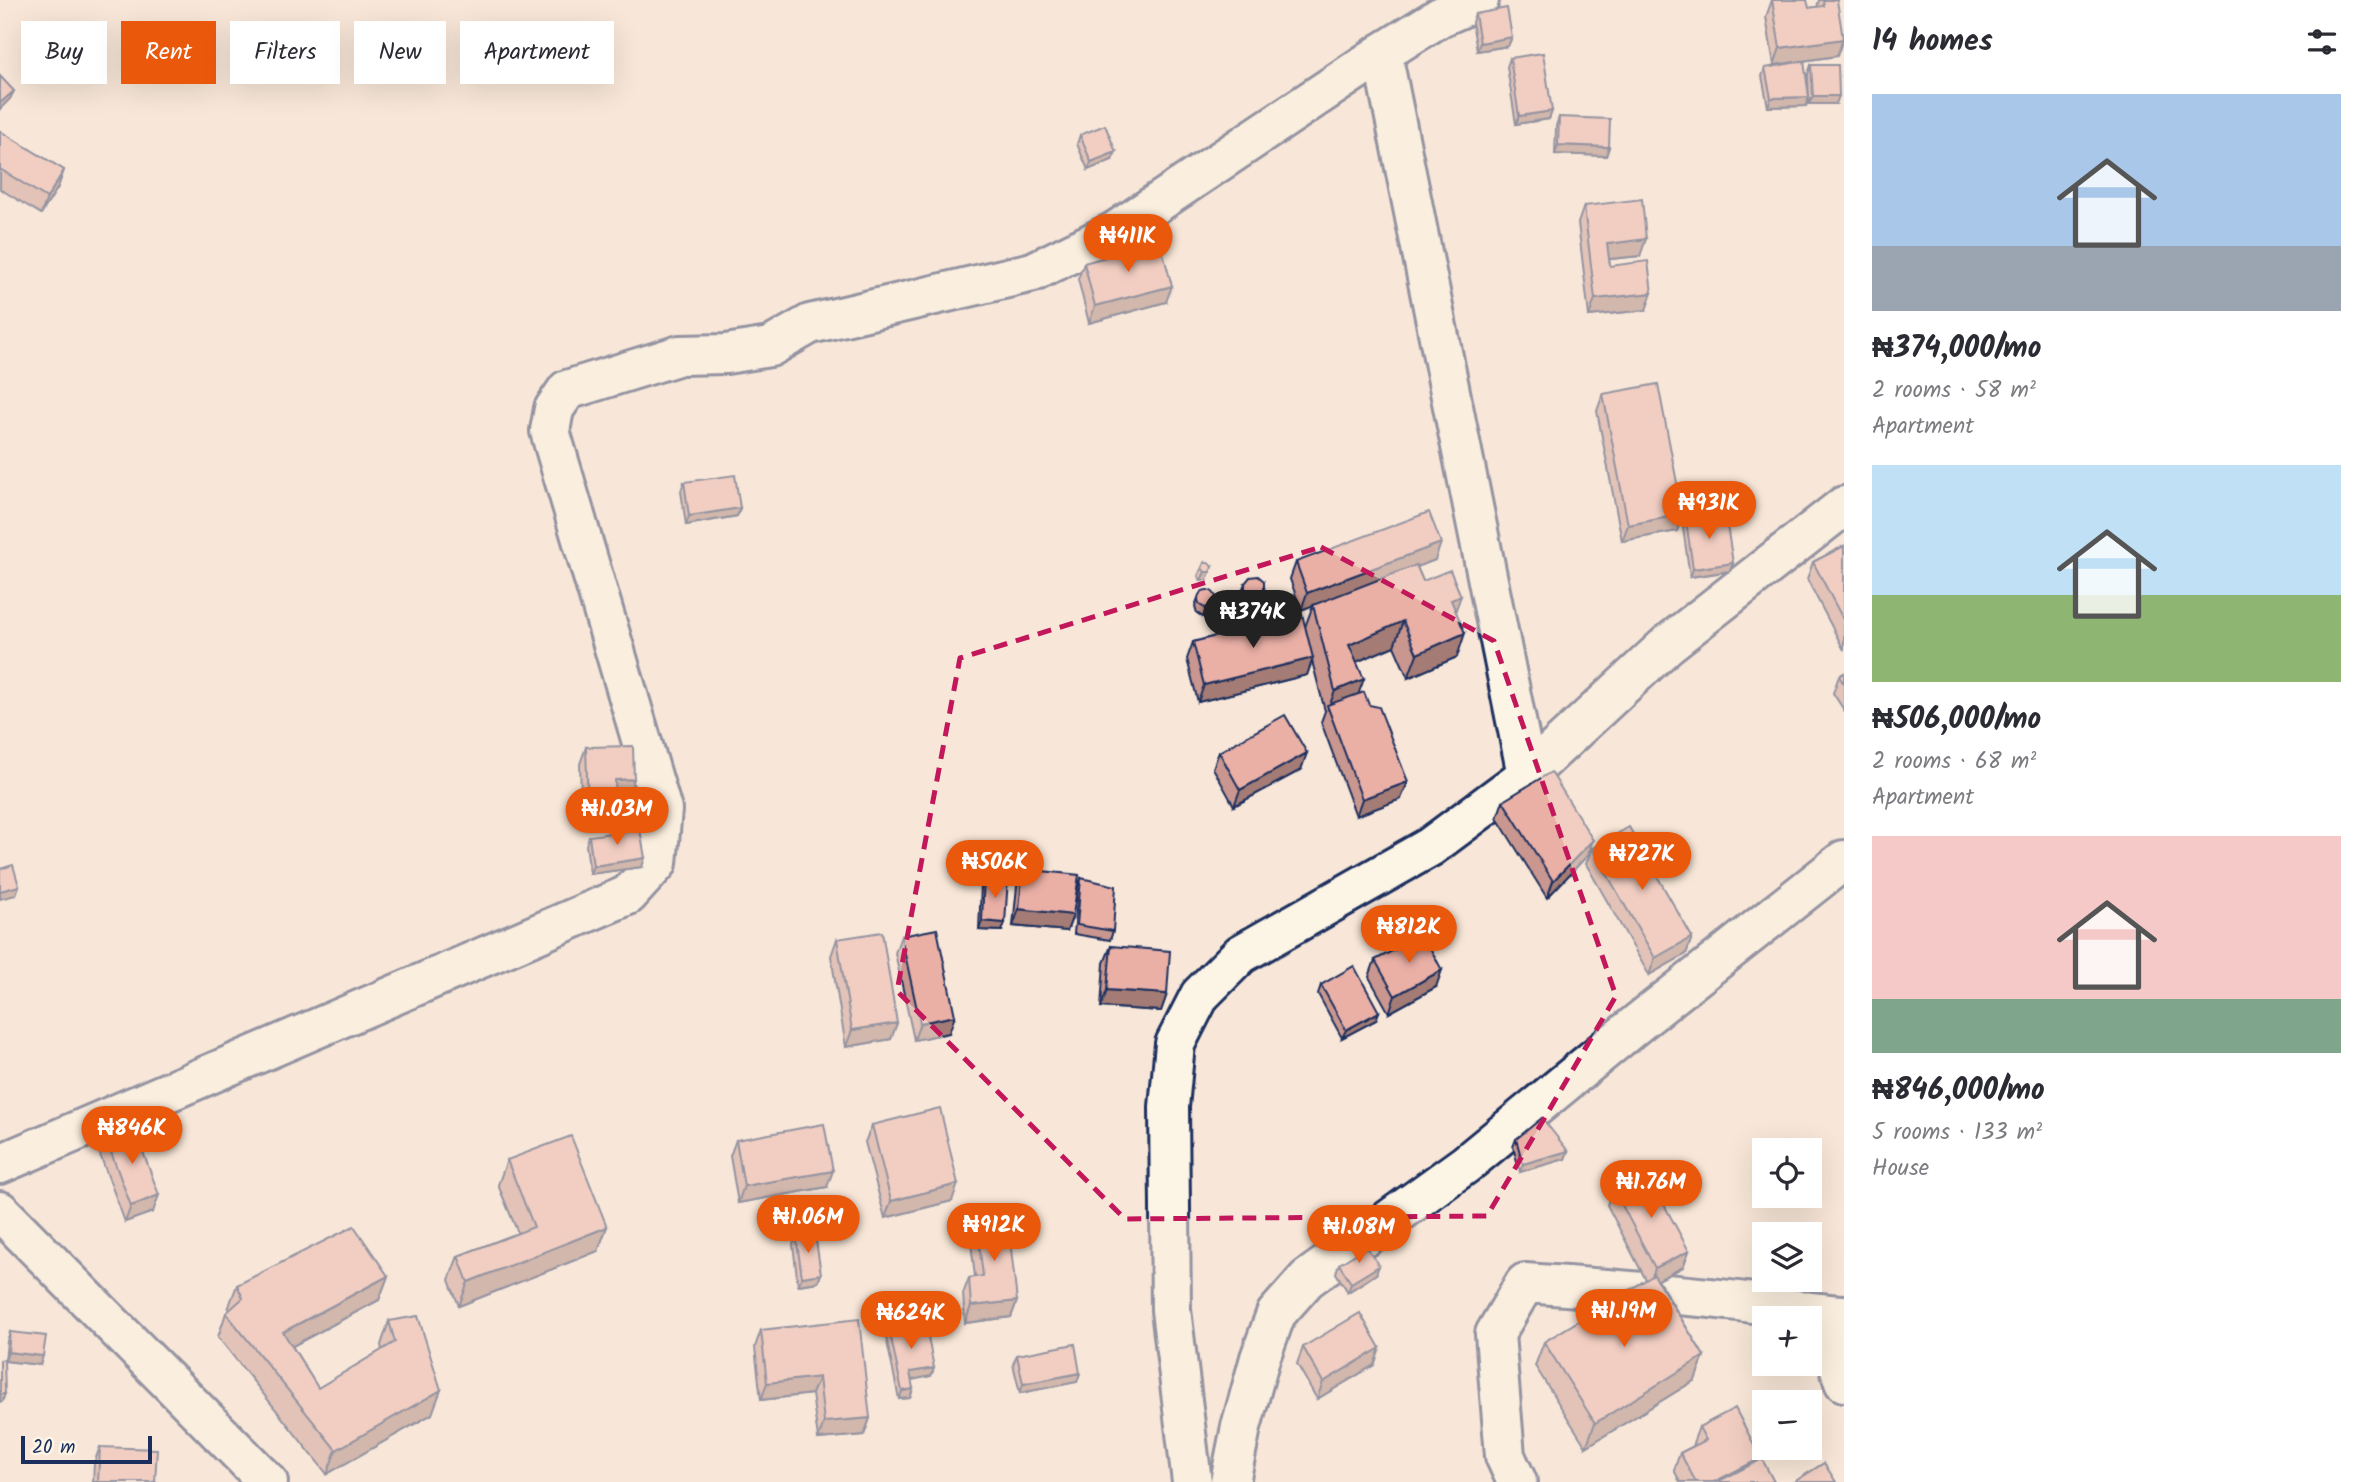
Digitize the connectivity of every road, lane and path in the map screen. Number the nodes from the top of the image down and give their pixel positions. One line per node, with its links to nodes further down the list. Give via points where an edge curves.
1 (1479, 0): 2 (street, via 1440,17)
2 (1382, 53): 4 (street); 6 (street, via 1114,232 1033,272 810,324 770,347 680,355 568,390 554,409 550,431 662,810 657,863 628,895)
3 (1844, 506): 4 (street, via 1667,645)
4 (1527, 775): 11 (street, via 1430,847 1241,954 1200,995 1175,1044 1169,1107 1171,1310)
5 (1844, 860): 12 (street, via 1466,1164 1307,1279 1276,1314 1241,1427)
6 (0, 1164)
7 (0, 1211): 10 (street)
8 (1834, 1315): 9 (street); 13 (street, via 1709,1297 1525,1283 1495,1334 1505,1456)
9 (1844, 1382)
10 (268, 1482)
11 (1192, 1482)
12 (1230, 1482)
13 (1517, 1482)

